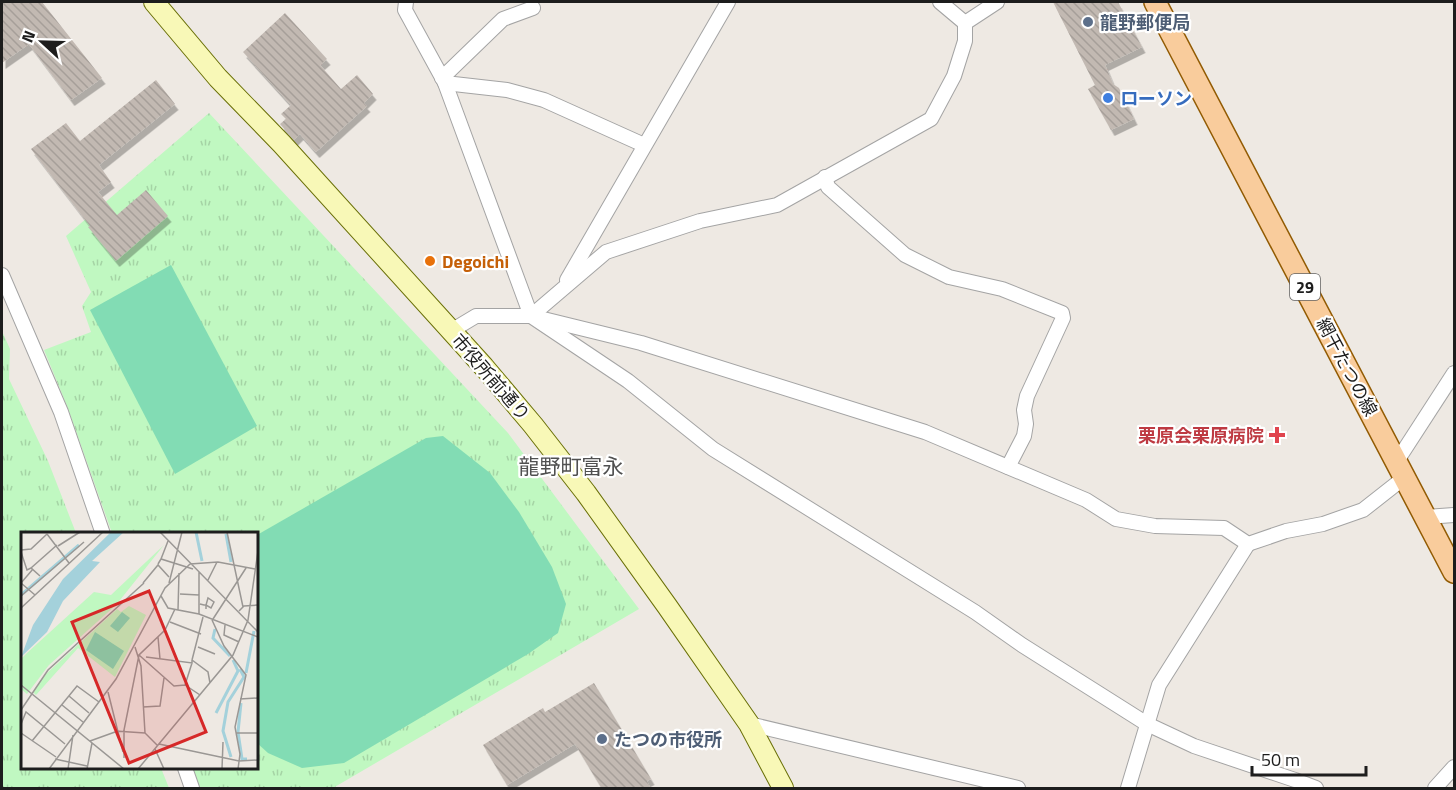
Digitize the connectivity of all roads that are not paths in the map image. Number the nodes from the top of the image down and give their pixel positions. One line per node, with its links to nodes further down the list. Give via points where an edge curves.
1 (154, 2): 15 (street, 市役所前通り, via 218,78)
2 (406, 2): 9 (street, via 405,10)
3 (728, 2): 10 (street)
4 (940, 2): 8 (street)
5 (997, 2): 8 (street)
6 (1155, 2): 18 (main road, 網干たつの線 / 29)
7 (532, 8): 9 (street, via 503,19)
8 (965, 23): 11 (street, via 954,76 931,119)
9 (443, 80): 10 (street, via 544,100); 14 (street)
10 (644, 145): 13 (street)
11 (825, 177): 13 (street, via 777,206 700,221 606,252); 17 (street, via 828,186 905,255 949,277 1002,289 1062,313 1027,396 1024,436)
12 (2, 275): 21 (street, via 61,412)
13 (563, 287): 14 (street)
14 (531, 316): 15 (street, via 476,316); 17 (street, via 641,343 925,432); 25 (street, via 628,381 713,449)
15 (451, 331): 24 (street, 市役所前通り, via 586,493)
16 (1455, 373): 18 (street)
17 (1008, 468): 22 (street, via 1086,500 1116,519 1155,526 1224,528)
18 (1401, 469): 20 (main road, 網干たつの線 / 29); 22 (street, via 1363,510)
19 (1455, 515): 20 (street)
20 (1425, 517): 23 (main road, 網干たつの線 / 29)
21 (102, 532)
22 (1248, 544): 25 (street, via 1159,685)
23 (1455, 572)
24 (749, 724): 29 (street, 市役所前通り); 30 (street)
25 (1147, 724): 31 (street); 32 (street, via 1194,746)
26 (1455, 767): 33 (street)
27 (185, 769): 28 (street)
28 (192, 789)
29 (783, 789)
30 (1018, 789)
31 (1128, 789)
32 (1316, 789)
33 (1435, 789)

